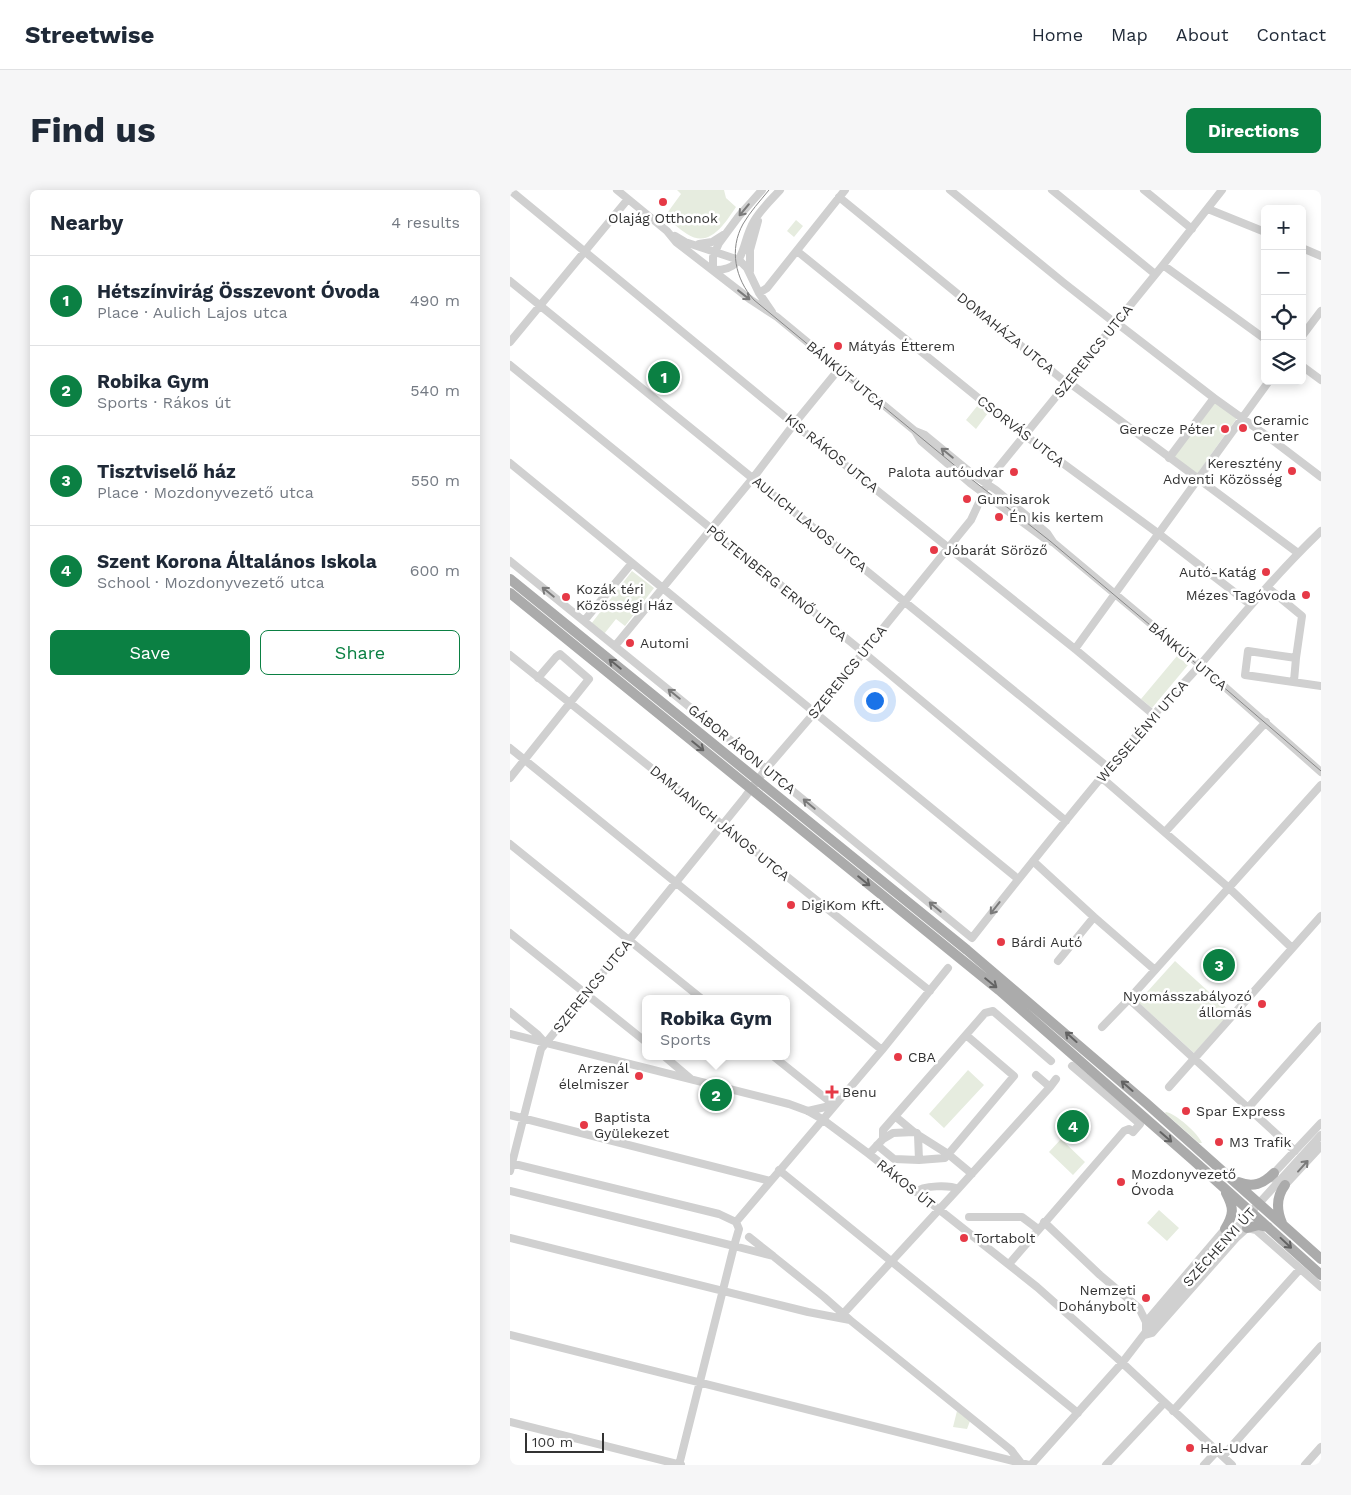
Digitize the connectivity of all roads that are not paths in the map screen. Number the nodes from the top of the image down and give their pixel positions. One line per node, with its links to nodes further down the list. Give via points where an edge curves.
1 (510, 190): 22 (street, KIS RÁKOS UTCA)
2 (618, 190): 11 (street, BÁNKÚT UTCA)
3 (762, 190): 17 (street, one-way to 17)
4 (780, 190): 13 (street)
5 (845, 190): 10 (street)
6 (950, 190): 34 (street)
7 (1052, 190): 27 (street)
8 (1144, 190): 14 (street)
9 (1222, 190): 12 (street, SZERENCS UTCA)
10 (839, 197): 21 (street); 42 (street, DOMAHÁZA UTCA)
11 (628, 199): 16 (street, BÁNKÚT UTCA); 22 (street)
12 (1208, 208): 14 (street, SZERENCS UTCA); 15 (street)
13 (761, 211): 24 (street, via 750,228); 28 (street, via 750,250)
14 (1192, 229): 25 (street, SZERENCS UTCA)
15 (1261, 230)
16 (667, 231): 18 (street, BÁNKÚT UTCA); 26 (street, BÁNKÚT UTCA, via 676,242)
17 (728, 231): 18 (street, via 708,244); 20 (street)
18 (694, 244): 20 (street, BÁNKÚT UTCA)
19 (1306, 250): 23 (street)
20 (714, 251): 24 (street, BÁNKÚT UTCA); 26 (street)
21 (796, 251): 30 (street, via 767,288); 48 (street, CSORVÁS UTCA)
22 (585, 252): 31 (street); 46 (street, KIS RÁKOS UTCA)
23 (1321, 256)
24 (740, 260): 26 (street, via 727,269); 28 (street, BÁNKÚT UTCA)
25 (1164, 264): 27 (street, SZERENCS UTCA); 36 (street)
26 (713, 270): 33 (street, BÁNKÚT UTCA, one-way to 33)
27 (1155, 274): 34 (street, SZERENCS UTCA)
28 (750, 278): 30 (street, BÁNKÚT UTCA)
29 (510, 281): 31 (street, AULICH LAJOS UTCA)
30 (758, 293): 33 (street, BÁNKÚT UTCA)
31 (540, 306): 37 (street); 52 (street, AULICH LAJOS UTCA)
32 (1321, 311): 35 (street)
33 (777, 317): 39 (street, BÁNKÚT UTCA)
34 (1115, 323): 42 (street, SZERENCS UTCA); 44 (street)
35 (1306, 331)
36 (1261, 336)
37 (510, 342)
38 (510, 365): 56 (street, PÖLTENBERG ERNŐ UTCA)
39 (839, 369): 46 (street); 47 (street, BÁNKÚT UTCA)
40 (1306, 369): 41 (street)
41 (1321, 380)
42 (1067, 383): 48 (street, SZERENCS UTCA); 49 (street, DOMAHÁZA UTCA)
43 (1266, 385): 45 (street)
44 (1214, 398): 45 (street); 49 (street)
45 (1242, 418): 51 (street); 53 (street)
46 (794, 424): 52 (street); 60 (street, KIS RÁKOS UTCA)
47 (915, 431): 54 (street, BÁNKÚT UTCA, one-way to 47, via 925,435); 55 (street, BÁNKÚT UTCA, via 921,441)
48 (1025, 435): 54 (street, SZERENCS UTCA); 58 (street, CSORVÁS UTCA)
49 (1169, 458): 53 (street, DOMAHÁZA UTCA)
50 (510, 463): 63 (street)
51 (1321, 477)
52 (753, 478): 56 (street); 69 (street, AULICH LAJOS UTCA)
53 (1198, 480): 58 (street); 61 (street, DOMAHÁZA UTCA)
54 (987, 483): 55 (street, SZERENCS UTCA); 59 (street, BÁNKÚT UTCA, via 1047,533)
55 (983, 493): 59 (street, BÁNKÚT UTCA); 60 (street, SZERENCS UTCA, via 971,520)
56 (711, 529): 66 (street); 74 (street, PÖLTENBERG ERNŐ UTCA)
57 (1321, 531): 61 (street, WESSELÉNYI UTCA)
58 (1159, 534): 68 (street); 70 (street, CSORVÁS UTCA)
59 (1054, 543): 68 (street, BÁNKÚT UTCA)
60 (948, 547): 69 (street, SZERENCS UTCA); 73 (street, KIS RÁKOS UTCA)
61 (1298, 553): 65 (street, WESSELÉNYI UTCA)
62 (510, 561): 71 (street, GÁBOR ÁRON UTCA, one-way to 62)
63 (632, 563): 66 (street); 71 (street)
64 (510, 579): 93 (main road, one-way to 64)
65 (1267, 587): 70 (street, WESSELÉNYI UTCA); 76 (street, via 1302,616)
66 (663, 588): 72 (street); 82 (street)
67 (510, 593): 95 (main road, one-way to 95)
68 (1114, 594): 73 (street); 77 (street, BÁNKÚT UTCA)
69 (904, 601): 74 (street, SZERENCS UTCA); 88 (street, AULICH LAJOS UTCA)
70 (1250, 604): 77 (street, WESSELÉNYI UTCA)
71 (584, 621): 72 (street, GÁBOR ÁRON UTCA)
72 (615, 646): 89 (street, GÁBOR ÁRON UTCA, one-way to 72)
73 (1076, 649): 83 (street, KIS RÁKOS UTCA)
74 (863, 652): 82 (street, SZERENCS UTCA); 96 (street, PÖLTENBERG ERNŐ UTCA)
75 (510, 655): 78 (street, DAMJANICH JÁNOS UTCA)
76 (1296, 658): 79 (street); 79 (street, via 1248,651 1245,676)
77 (1200, 665): 83 (street, WESSELÉNYI UTCA); 84 (street, BÁNKÚT UTCA)
78 (538, 678): 81 (street, DAMJANICH JÁNOS UTCA); 81 (street, via 560,654 589,678)
79 (1294, 682): 80 (street)
80 (1321, 686)
81 (569, 703): 86 (street); 97 (street, DAMJANICH JÁNOS UTCA)
82 (815, 712): 89 (street, SZERENCS UTCA); 101 (street)
83 (1154, 715): 88 (street, WESSELÉNYI UTCA)
84 (1266, 722): 87 (street, BÁNKÚT UTCA); 98 (street)
85 (510, 748): 86 (street)
86 (525, 760): 91 (street); 102 (street)
87 (1318, 765): 90 (street, BÁNKÚT UTCA)
88 (1109, 768): 92 (street, WESSELÉNYI UTCA)
89 (766, 769): 93 (street, SZERENCS UTCA); 107 (street, GÁBOR ÁRON UTCA, one-way to 89)
90 (1321, 772)
91 (510, 778)
92 (1102, 778): 96 (street, WESSELÉNYI UTCA); 98 (street)
93 (758, 779): 95 (street, SZERENCS UTCA); 158 (main road, one-way to 93, via 1026,999)
94 (1321, 785): 103 (street)
95 (750, 789): 97 (street, SZERENCS UTCA); 160 (main road, one-way to 160, via 999,990)
96 (1066, 821): 100 (street, WESSELÉNYI UTCA)
97 (722, 825): 102 (street, SZERENCS UTCA); 113 (street, DAMJANICH JÁNOS UTCA)
98 (1165, 832): 103 (street)
99 (510, 844): 108 (street)
100 (1033, 861): 101 (street, WESSELÉNYI UTCA); 105 (street)
101 (1018, 879): 107 (street, WESSELÉNYI UTCA, one-way to 107)
102 (675, 882): 108 (street, SZERENCS UTCA); 125 (street)
103 (1229, 888): 109 (street); 112 (street)
104 (1321, 916): 109 (street)
105 (1094, 917): 110 (street); 112 (street)
106 (510, 933): 114 (street)
107 (972, 938)
108 (628, 940): 114 (street, SZERENCS UTCA); 115 (street)
109 (1292, 948): 126 (street)
110 (1058, 961)
111 (948, 968): 113 (street)
112 (1155, 970): 116 (street)
113 (930, 991): 125 (street)
114 (586, 994): 123 (street); 124 (street, SZERENCS UTCA)
115 (697, 995)
116 (1129, 999): 120 (street); 126 (street)
117 (510, 1012): 118 (street)
118 (523, 1023): 121 (street, via 523,1031); 124 (street)
119 (1321, 1026): 137 (street)
120 (1102, 1027)
121 (513, 1035): 124 (street, RÁKOS ÚT)
122 (966, 1035): 129 (street, via 985,1013 993,1011); 140 (street); 151 (street, via 1014,1076)
123 (642, 1039)
124 (545, 1043): 131 (street, RÁKOS ÚT); 141 (street, SZERENCS UTCA)
125 (882, 1050): 136 (street)
126 (1193, 1058): 135 (street); 137 (street)
127 (778, 1060): 136 (street)
128 (670, 1061): 131 (street); 133 (street, via 675,1073); 134 (street)
129 (1050, 1061)
130 (1072, 1066): 167 (street, via 1140,1124 1133,1132 1124,1131)
131 (661, 1073): 133 (street, RÁKOS ÚT)
132 (1036, 1074): 155 (street, via 1054,1083)
133 (672, 1075): 134 (street, RÁKOS ÚT)
134 (693, 1080): 138 (street, RÁKOS ÚT)
135 (1169, 1087)
136 (834, 1106): 138 (street); 142 (street)
137 (1248, 1108): 149 (street)
138 (808, 1110): 142 (street, RÁKOS ÚT)
139 (510, 1115): 141 (street)
140 (896, 1117): 144 (street); 146 (street, via 883,1130)
141 (523, 1118): 153 (street, SZERENCS UTCA); 157 (street)
142 (822, 1119): 150 (street, RÁKOS ÚT); 154 (street)
143 (1321, 1123): 149 (street)
144 (916, 1134): 146 (street, via 893,1133); 151 (street); 152 (street)
145 (1321, 1135): 185 (street, SZÉCHENYI ÚT)
146 (883, 1139): 147 (street)
147 (877, 1145): 150 (street); 152 (street, via 894,1160)
148 (1321, 1146): 159 (street, one-way to 148)
149 (1295, 1151): 156 (street)
150 (869, 1154): 163 (street, RÁKOS ÚT)
151 (948, 1154): 152 (street, via 945,1158); 155 (street)
152 (919, 1160)
153 (511, 1166): 166 (street, via 719,1214)
154 (779, 1170): 157 (street); 179 (street)
155 (972, 1174): 161 (street)
156 (1274, 1174): 158 (main road, via 1253,1186); 159 (street, via 1275,1184)
157 (770, 1181): 166 (street)
158 (1235, 1181): 168 (main road)
159 (1285, 1185): 168 (main road, via 1278,1202)
160 (1224, 1188): 170 (main road); 172 (main road, via 1232,1208 1232,1217)
161 (958, 1189): 163 (street, via 922,1187); 164 (street)
162 (510, 1191): 176 (street)
163 (916, 1192): 164 (street, RÁKOS ÚT)
164 (939, 1210): 179 (street); 180 (street, RÁKOS ÚT)
165 (969, 1217): 171 (street, via 1022,1217)
166 (736, 1222): 176 (street, via 739,1229)
167 (1044, 1222): 171 (street); 186 (street)
168 (1282, 1224): 178 (main road)
169 (1247, 1228): 170 (main road, via 1259,1225); 175 (street); 181 (street, via 1256,1230)
170 (1269, 1228): 182 (main road, one-way to 182)
171 (1038, 1229): 180 (street)
172 (1225, 1229): 175 (street); 185 (street)
173 (749, 1236): 177 (street)
174 (510, 1238): 184 (street)
175 (1236, 1238): 190 (street, via 1152,1333)
176 (734, 1246): 177 (street); 184 (street)
177 (773, 1256): 187 (street)
178 (1321, 1259)
179 (891, 1262): 187 (street); 197 (street)
180 (1008, 1264): 193 (street, RÁKOS ÚT)
181 (1300, 1269): 183 (street); 196 (street)
182 (1321, 1275)
183 (1321, 1287)
184 (723, 1290): 188 (street); 194 (street)
185 (1162, 1306): 186 (street, via 1147,1310); 189 (street); 190 (street, SZÉCHENYI ÚT)
186 (1139, 1308): 189 (street)
187 (843, 1314): 188 (street)
188 (850, 1320): 200 (street)
189 (1146, 1322): 190 (street)
190 (1145, 1334): 193 (street, SZÉCHENYI ÚT)
191 (510, 1335): 194 (street)
192 (1321, 1346): 201 (street)
193 (1122, 1363): 195 (street, RÁKOS ÚT); 197 (street, SZÉCHENYI ÚT)
194 (700, 1384): 202 (street); 204 (street)
195 (1164, 1402): 196 (street, RÁKOS ÚT); 205 (street)
196 (1173, 1411): 201 (street, RÁKOS ÚT)
197 (1078, 1413): 203 (street, SZÉCHENYI ÚT)
198 (510, 1422): 204 (street)
199 (1321, 1447): 208 (street)
200 (1011, 1450): 202 (street); 203 (street)
201 (1220, 1453): 206 (street); 207 (street, RÁKOS ÚT)
202 (1007, 1460): 203 (street)
203 (1027, 1464)
204 (680, 1465)
205 (1106, 1465)
206 (1204, 1465)
207 (1232, 1465)
208 (1305, 1465)

